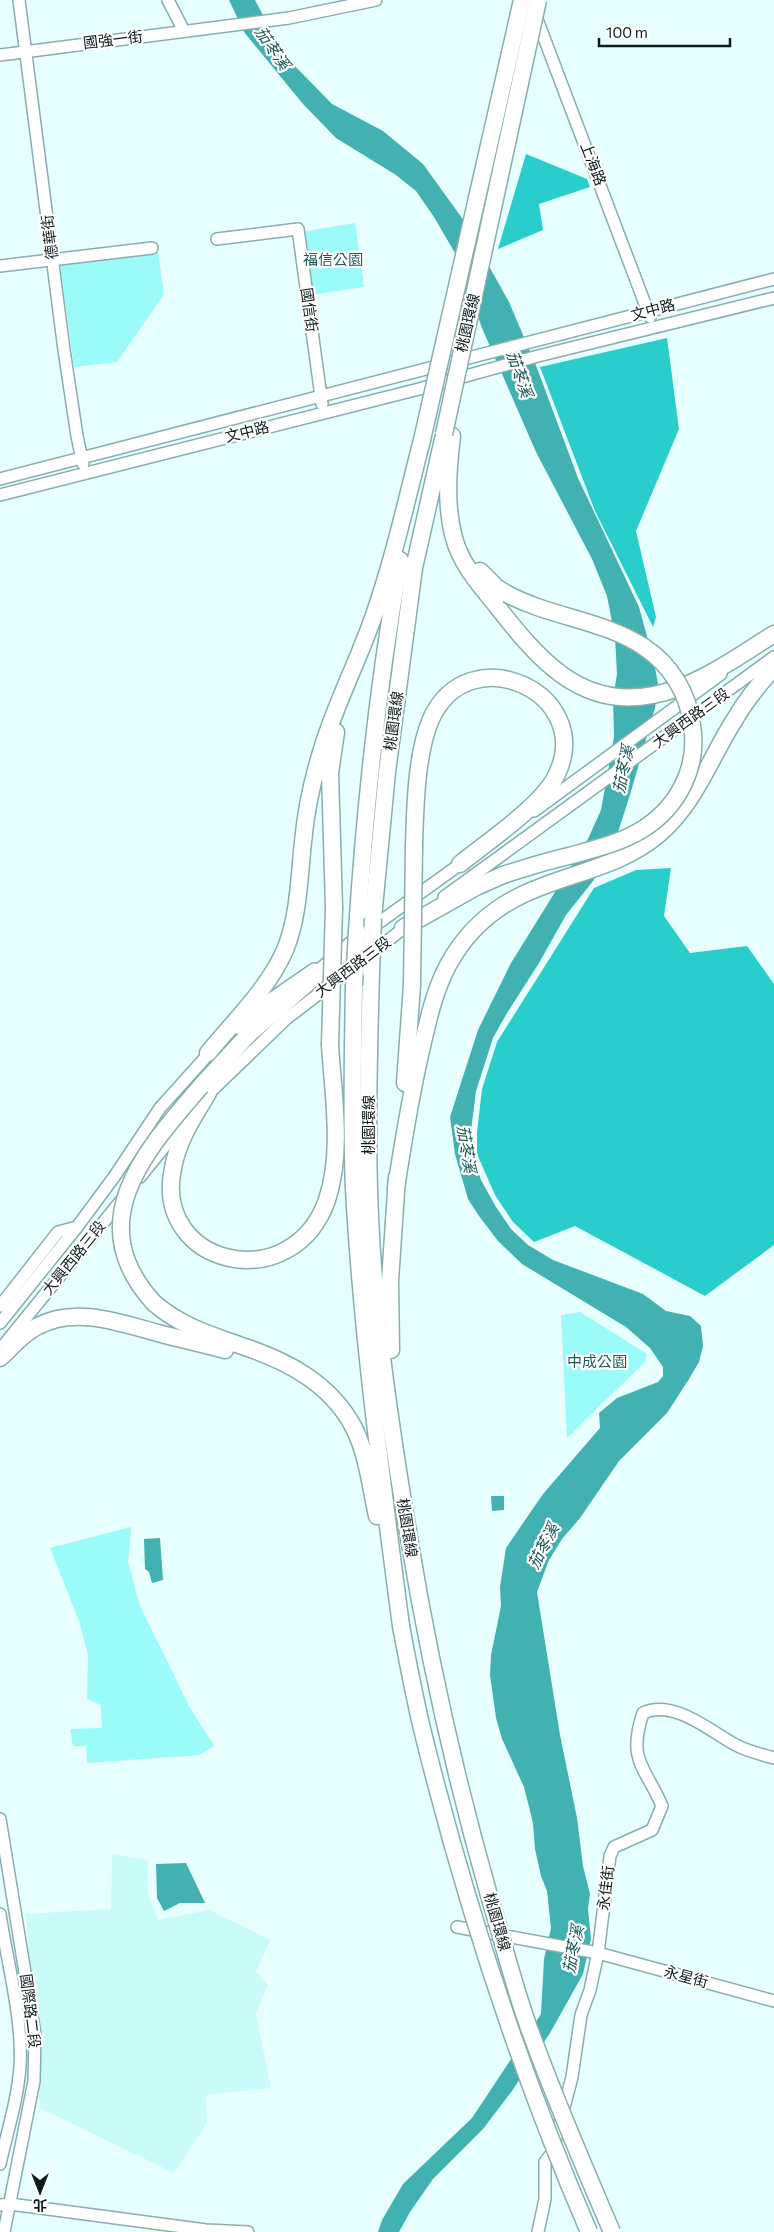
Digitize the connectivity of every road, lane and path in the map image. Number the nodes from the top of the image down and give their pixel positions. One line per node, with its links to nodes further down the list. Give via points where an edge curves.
1 (18, 0): 8 (street, 德華街)
2 (168, 0): 7 (street)
3 (376, 0): 7 (street, 國強一街, via 289,18)
4 (522, 0): 23 (highway, 桃園環線, bridge)
5 (530, 0): 16 (street, 上海路)
6 (538, 0): 22 (highway, 桃園環線, bridge, via 458,370)
7 (184, 31): 8 (street, 國強一街)
8 (25, 52): 9 (street, 國強一街); 12 (street, 德華街)
9 (0, 55)
10 (217, 239): 20 (street, 國信街, via 298,229)
11 (152, 248): 12 (street)
12 (53, 259): 13 (street); 24 (street, 德華街)
13 (0, 266)
14 (774, 279): 16 (street, 文中路)
15 (774, 298): 17 (street, 文中路)
16 (649, 311): 17 (street, 上海路); 18 (street, 文中路)
17 (653, 328): 19 (street, 文中路)
18 (510, 347): 19 (street); 20 (street, 文中路)
19 (515, 362): 21 (street, 文中路)
20 (321, 397): 21 (street, 國信街); 24 (street, 文中路)
21 (325, 412): 25 (street, 文中路)
22 (448, 435): 28 (highway); 34 (highway, 桃園環線, via 414,568)
23 (422, 440): 30 (highway, via 384,586); 34 (highway, 桃園環線, via 372,746 363,835)
24 (81, 458): 25 (street, 德華街); 26 (street, 文中路)
25 (85, 473): 27 (street, 文中路)
26 (0, 478)
27 (0, 495)
28 (449, 502): 29 (highway, via 454,538 471,574 546,664 573,682 596,692 620,697 652,696 698,679); 35 (highway, bridge, via 454,523 471,558 487,578 507,594 547,611 627,636 656,656 675,677 689,709 694,737 693,754 685,782 667,808 643,830 605,846 503,875)
29 (774, 634): 33 (street, 大興西路三段)
30 (359, 653): 36 (highway, via 336,707 315,772 308,803 296,912 285,949 269,980); 37 (highway, bridge, via 336,733 331,766 334,907 330,1044 335,1138 331,1185 312,1228 290,1248 274,1256 247,1260 217,1254 200,1244 178,1219 171,1186 172,1169 178,1148)
31 (774, 656): 35 (street, 大興西路三段)
32 (774, 668): 38 (highway, via 734,720 689,800 657,836 621,859 524,894 488,916 454,955 437,992 408,1111)
33 (460, 864): 34 (street, 大興西路三段); 38 (highway, bridge, via 533,806 558,773 564,751 561,728 551,708 528,685 501,678 475,681 456,690 431,719 423,749 414,847 412,986)
34 (366, 927): 36 (street, 大興西路三段, via 272,998); 37 (highway, via 249,1034); 45 (highway, 桃園環線, bridge, via 371,972 369,1185 377,1317); 46 (highway, 桃園環線, bridge, via 354,985 355,1196)
35 (403, 928): 37 (street, 大興西路三段, via 286,1019)
36 (208, 1053): 39 (street, 大興西路三段, via 160,1108)
37 (205, 1090): 42 (street, 大興西路三段); 44 (highway, bridge, via 167,1126 143,1159 127,1192 122,1211 122,1236 128,1265 154,1303 184,1324 282,1360)
38 (396, 1188): 45 (highway, via 390,1321)
39 (77, 1227): 40 (street, via 58,1232); 41 (street, 大興西路三段)
40 (0, 1306)
41 (0, 1323)
42 (0, 1350)
43 (0, 1358): 44 (highway, via 39,1325 63,1318 85,1317 253,1356)
44 (312, 1380): 46 (highway, via 344,1411 354,1429)
45 (397, 1465): 64 (highway, 桃園環線, bridge, via 423,1623 447,1733 504,1948 531,2035)
46 (386, 1541): 63 (highway, 桃園環線, bridge, via 424,1735 452,1846 510,2029)
47 (774, 1758): 54 (street, 永佳街, via 734,1744 680,1714 652,1708 643,1713 637,1737 639,1762 662,1806 652,1830 614,1847 610,1856)
48 (0, 1819): 51 (street, 國際路二段)
49 (0, 1914): 52 (street, 國際路二段)
50 (457, 1927): 54 (street, 永星街)
51 (19, 1938): 52 (street); 53 (street, 國際路二段)
52 (2, 1940): 55 (street, 國際路二段)
53 (22, 1952): 55 (street); 58 (street, 國際路二段, via 35,2034 36,2062 12,2185)
54 (598, 1953): 56 (street, 永星街); 62 (street, 永佳街, via 581,2015 572,2077 552,2153 545,2162 545,2199)
55 (3, 1955): 57 (street, 國際路二段, via 19,2036 20,2064)
56 (774, 2002)
57 (0, 2164)
58 (5, 2204): 59 (street); 60 (street, 國際路二段)
59 (206, 2231): 61 (street)
60 (4, 2232)
61 (248, 2232)
62 (538, 2232)
63 (589, 2232)
64 (612, 2232)

